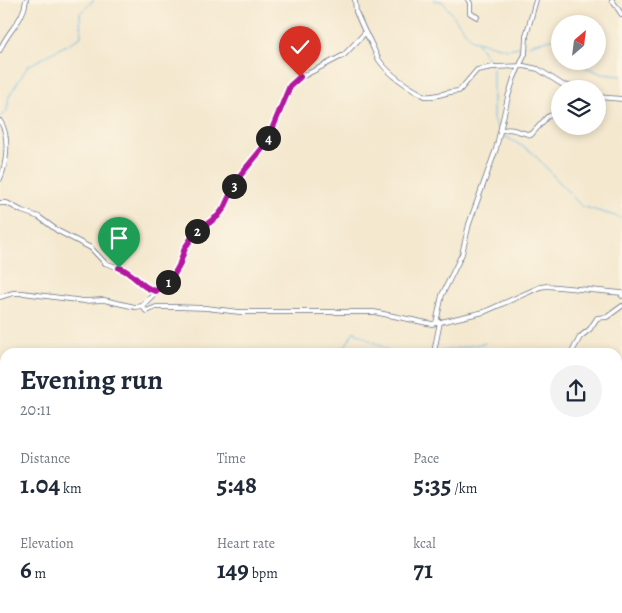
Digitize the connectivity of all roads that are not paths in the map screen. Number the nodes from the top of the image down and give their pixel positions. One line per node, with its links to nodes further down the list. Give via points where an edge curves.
1 (26, 0): 9 (street, via 24,11)
2 (355, 0): 8 (street)
3 (468, 0): 7 (street, via 470,13)
4 (536, 0): 10 (street, via 526,36 525,54)
5 (612, 0): 6 (street)
6 (622, 15)
7 (477, 17)
8 (364, 32): 10 (street, via 387,70 425,96 458,91 477,70); 19 (street, via 344,55 294,81 266,144 238,178 224,208 194,234 172,278)
9 (0, 50)
10 (519, 67): 11 (street, via 538,69); 16 (street)
11 (555, 80)
12 (606, 98): 13 (street)
13 (622, 99)
14 (551, 115): 16 (street, via 531,135 514,129)
15 (0, 121): 17 (street, via 6,130 6,160)
16 (500, 131): 24 (street, via 462,254 442,295)
17 (0, 179)
18 (0, 203): 19 (street, via 40,217 58,231 91,248 106,263 125,270 144,286)
19 (156, 291): 22 (street)
20 (622, 295): 24 (street, via 546,286 484,312)
21 (0, 298): 22 (street, via 23,293)
22 (142, 306): 24 (street, via 146,311 156,307 175,307 240,312 374,312)
23 (622, 306): 26 (street, via 610,316 597,318)
24 (438, 323): 25 (street)
25 (435, 348)
26 (574, 348)

